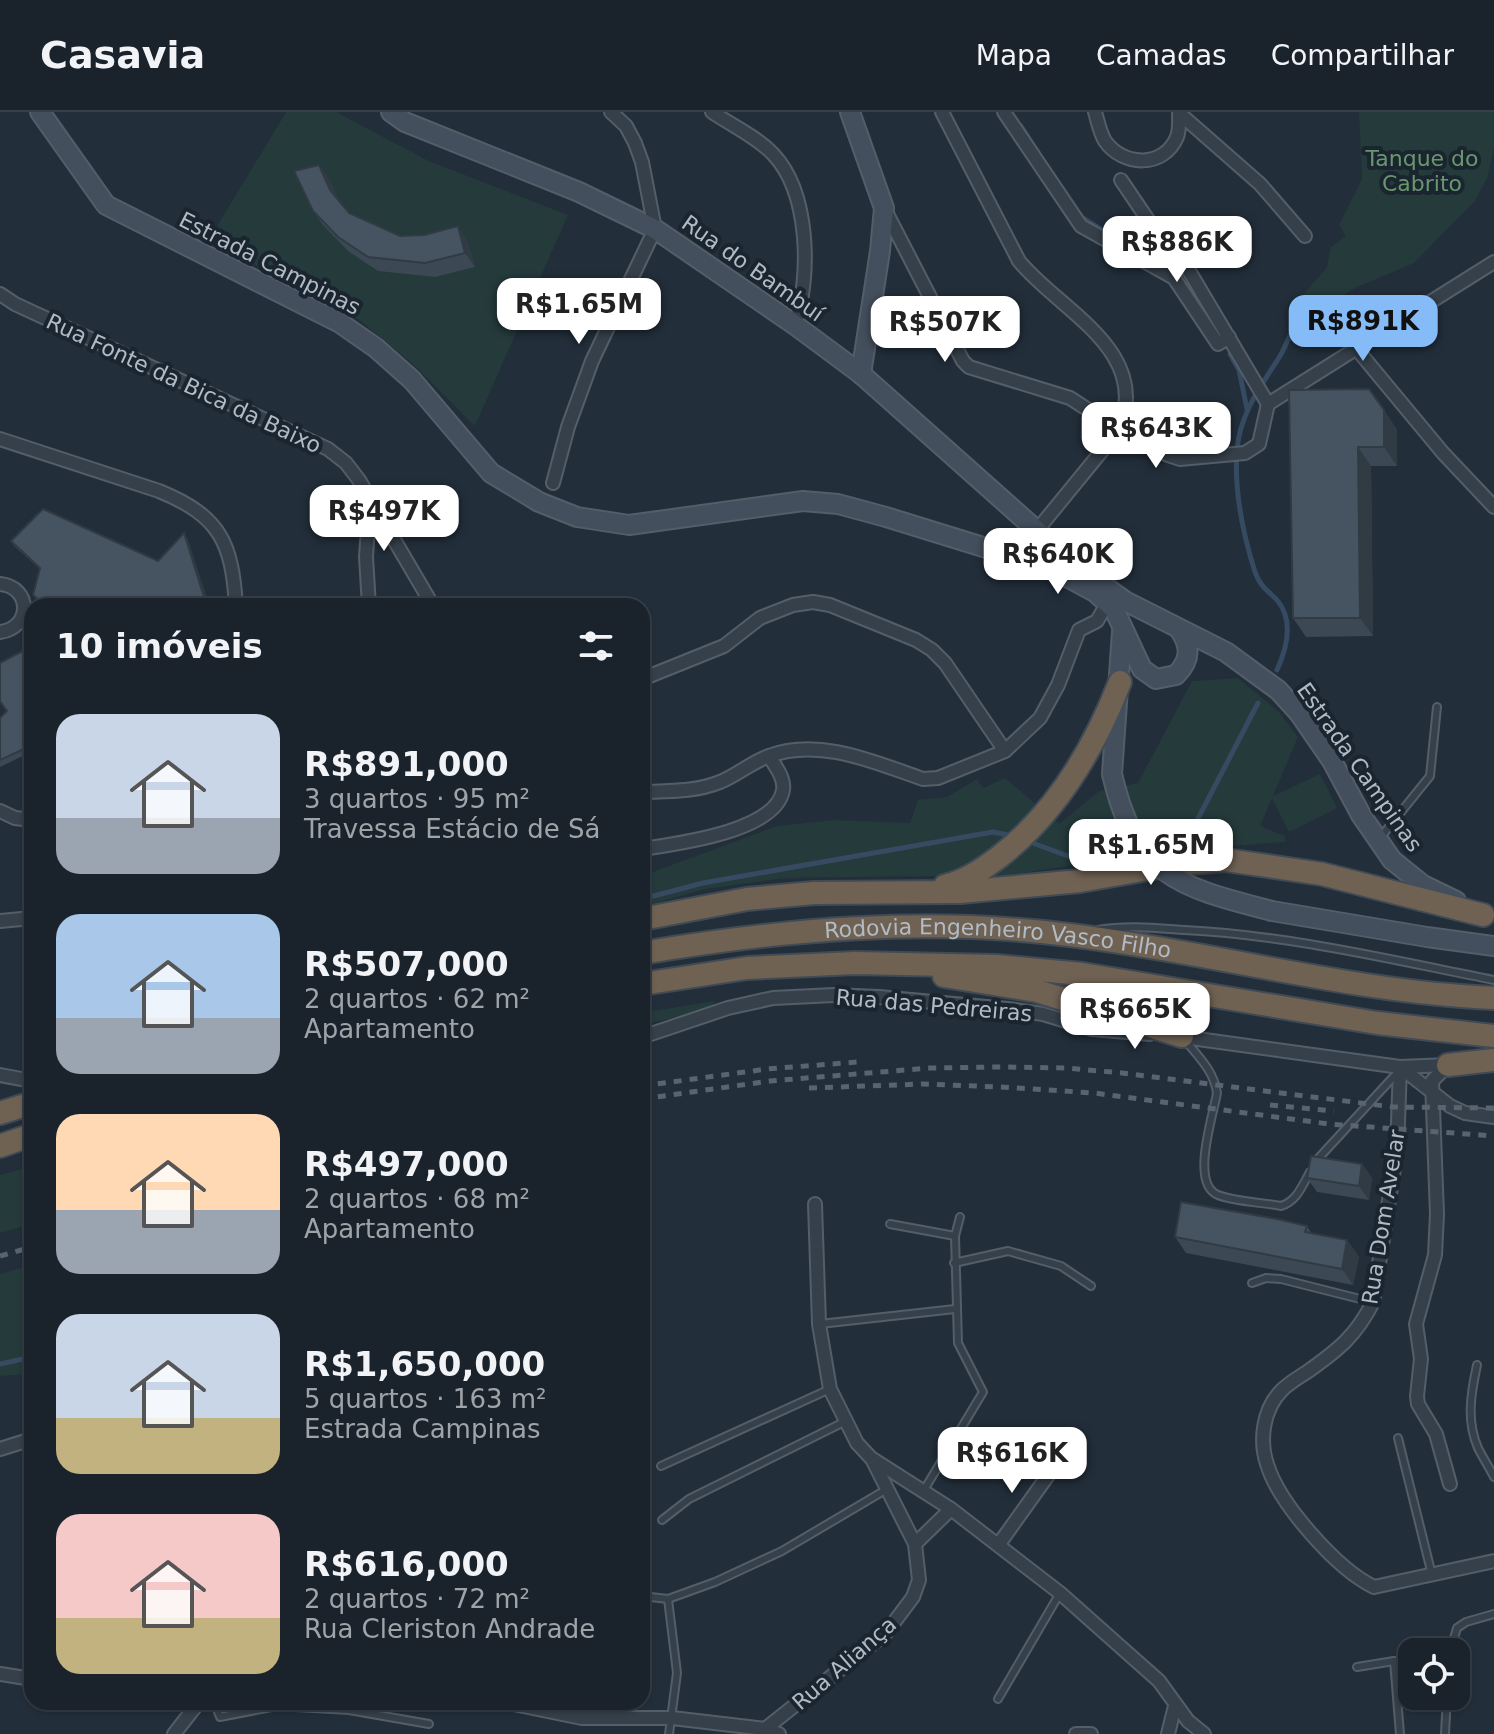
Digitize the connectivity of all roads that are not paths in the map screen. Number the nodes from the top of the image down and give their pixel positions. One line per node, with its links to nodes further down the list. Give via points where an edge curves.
1 (40, 112): 27 (main road, Estrada Campinas, via 106,205 358,335 412,380 491,473 539,502 577,517 629,525 767,504 821,502)
2 (391, 112): 12 (main road, Rua do Bambuí)
3 (611, 112): 12 (street, via 635,143)
4 (712, 112): 16 (street, via 771,151 795,190 804,278)
5 (850, 112): 11 (main road)
6 (942, 112): 21 (street, via 1019,261 1114,352 1126,382 1126,414)
7 (1004, 112): 17 (street, via 1081,226 1174,278 1218,344)
8 (1095, 112): 9 (street, via 1106,142 1137,161 1168,148 1176,138)
9 (1179, 113): 13 (street, via 1260,184)
10 (1121, 180): 17 (street, via 1169,251 1182,259)
11 (884, 208): 19 (main road); 21 (street, via 969,367 1070,398)
12 (655, 229): 16 (main road, Rua do Bambuí); 23 (street, via 592,361)
13 (1305, 236)
14 (1494, 262): 18 (street)
15 (0, 294): 24 (street, Rua Fonte da Bica da Baixo, via 328,449 346,463)
16 (795, 325): 19 (main road, Rua do Bambuí)
17 (1225, 339): 20 (street, via 1247,364)
18 (1355, 347): 20 (street); 25 (street)
19 (861, 374): 26 (main road, Rua do Bambuí)
20 (1265, 400): 21 (street, via 1259,444 1251,451 1180,459)
21 (1119, 430): 26 (street)
22 (0, 439): 30 (street, via 181,500 215,526 226,545)
23 (553, 483)
24 (370, 498): 31 (street); 32 (street, Rua Fonte da Bica da Baixo)
25 (1494, 507)
26 (1040, 532): 27 (main road, via 1047,546 1044,553); 28 (main road, Rua do Bambuí)
27 (1025, 560): 33 (main road, Estrada Campinas, via 1068,577)
28 (1079, 568): 37 (main road, Estrada Campinas, via 1125,601)
29 (0, 584): 34 (street, via 12,586)
30 (236, 598)
31 (369, 598)
32 (428, 598)
33 (1108, 602): 36 (main road, Estrada Campinas); 42 (street, via 1097,621 1079,630 1040,718)
34 (24, 604)
35 (24, 611): 38 (street, via 16,627)
36 (1123, 625): 37 (main road, Estrada Campinas, via 1142,669 1156,679 1176,675 1187,659 1188,643); 40 (main road)
37 (1179, 629): 47 (main road, Estrada Campinas, via 1226,652 1278,690 1326,752)
38 (0, 632)
39 (650, 676): 42 (street, via 724,646 760,618 793,605 830,605 932,650)
40 (1120, 682): 49 (highway, via 1083,760 1046,814 1012,847 965,879); 55 (main road, bridge, via 1112,774 1138,841 1173,879 1272,911)
41 (1437, 707): 47 (lane, via 1430,776)
42 (1005, 751): 43 (street, via 930,780 835,751)
43 (769, 756): 44 (street, via 722,781 691,790); 48 (street, via 783,780 783,791 764,813 714,837)
44 (650, 792)
45 (0, 811): 46 (street)
46 (24, 819)
47 (1378, 840): 50 (main road, Estrada Campinas, via 1406,874)
48 (650, 848)
49 (917, 892): 50 (highway, via 1066,882 1226,860 1322,874); 51 (highway, via 747,899)
50 (1483, 915)
51 (650, 917)
52 (24, 919): 53 (street)
53 (0, 921)
54 (1071, 935): 56 (highway, Rodovia Engenheiro Vasco Filho, via 998,928 854,927); 58 (lane, via 1120,926 1218,931); 60 (highway, Rodovia Engenheiro Vasco Filho, via 1356,984)
55 (1494, 946)
56 (650, 952)
57 (855, 963): 59 (highway, Rodovia Engenheiro Vasco Filho, via 747,968); 62 (highway, via 1037,991); 63 (highway, Rodovia Engenheiro Vasco Filho, via 1082,974 1377,1023)
58 (1494, 980)
59 (650, 983)
60 (1494, 998)
61 (650, 1034): 62 (street, Rua das Pedreiras, via 773,998 834,995 960,1003 1043,1014 1092,1029)
62 (1182, 1036): 66 (street, Rua das Pedreiras); 66 (lane, via 1216,1081 1203,1169 1206,1185 1215,1194 1281,1206 1296,1197 1328,1146)
63 (1494, 1036)
64 (1494, 1060): 65 (highway)
65 (1448, 1065): 66 (street, Rua das Pedreiras); 69 (street, via 1432,1081)
66 (1400, 1067): 69 (street); 82 (street, Rua Dom Avelar, via 1397,1149)
67 (0, 1075): 68 (street)
68 (24, 1080)
69 (1433, 1094): 72 (street, via 1465,1113); 95 (street, via 1435,1255 1416,1324 1421,1359 1417,1396 1436,1434)
70 (24, 1106): 71 (highway)
71 (0, 1113)
72 (1494, 1117)
73 (24, 1138): 74 (highway)
74 (0, 1146)
75 (815, 1204): 84 (street)
76 (960, 1217): 78 (lane)
77 (890, 1224): 78 (lane)
78 (955, 1236): 79 (lane)
79 (954, 1263): 81 (lane, via 1008,1251 1061,1266); 83 (lane)
80 (1252, 1283): 82 (lane, via 1281,1279)
81 (1091, 1286)
82 (1373, 1302): 103 (street, Rua Dom Avelar, via 1363,1324 1343,1346 1282,1390 1274,1402 1265,1422 1267,1466 1303,1523 1358,1579 1374,1587)
83 (955, 1309): 84 (lane); 97 (lane, via 958,1343 983,1392)
84 (819, 1324): 86 (street)
85 (1477, 1365): 94 (lane, via 1471,1420)
86 (830, 1389): 87 (street); 92 (lane)
87 (844, 1422): 91 (street); 99 (lane, via 689,1499)
88 (1398, 1438): 103 (lane)
89 (24, 1442): 90 (street)
90 (0, 1449)
91 (871, 1458): 96 (street, Rua Aliança); 97 (street)
92 (661, 1466)
93 (1054, 1467): 101 (street)
94 (1494, 1477)
95 (1450, 1484)
96 (887, 1489): 100 (street, Rua Aliança); 106 (lane, via 782,1551)
97 (924, 1490): 98 (street)
98 (951, 1509): 100 (street); 101 (street)
99 (662, 1520)
100 (915, 1544): 126 (street, Rua Aliança, via 919,1580 892,1625)
101 (999, 1544): 104 (street)
102 (1494, 1561): 103 (street, Rua Dom Avelar)
103 (1432, 1575)
104 (1060, 1593): 114 (lane); 115 (street, via 1159,1681)
105 (650, 1597): 106 (lane)
106 (668, 1599): 124 (lane, via 677,1673)
107 (1494, 1614): 108 (lane, via 1466,1622)
108 (1454, 1638)
109 (1394, 1661): 110 (lane); 111 (lane); 134 (lane)
110 (1398, 1661)
111 (1357, 1667)
112 (0, 1674): 113 (street)
113 (24, 1678)
114 (998, 1699)
115 (1175, 1706): 132 (street); 133 (street)
116 (189, 1710): 127 (street)
117 (217, 1710): 118 (lane, via 220,1717)
118 (256, 1710)
119 (349, 1710): 125 (lane)
120 (543, 1710): 123 (street)
121 (582, 1710): 123 (lane)
122 (1446, 1710): 135 (lane)
123 (582, 1718): 124 (street)
124 (672, 1718): 126 (street); 128 (lane)
125 (429, 1724)
126 (765, 1729): 129 (street)
127 (174, 1734)
128 (669, 1734)
129 (779, 1734)
130 (1076, 1734): 131 (street)
131 (1091, 1734)
132 (1168, 1734)
133 (1204, 1734)
134 (1400, 1734)
135 (1445, 1734)

